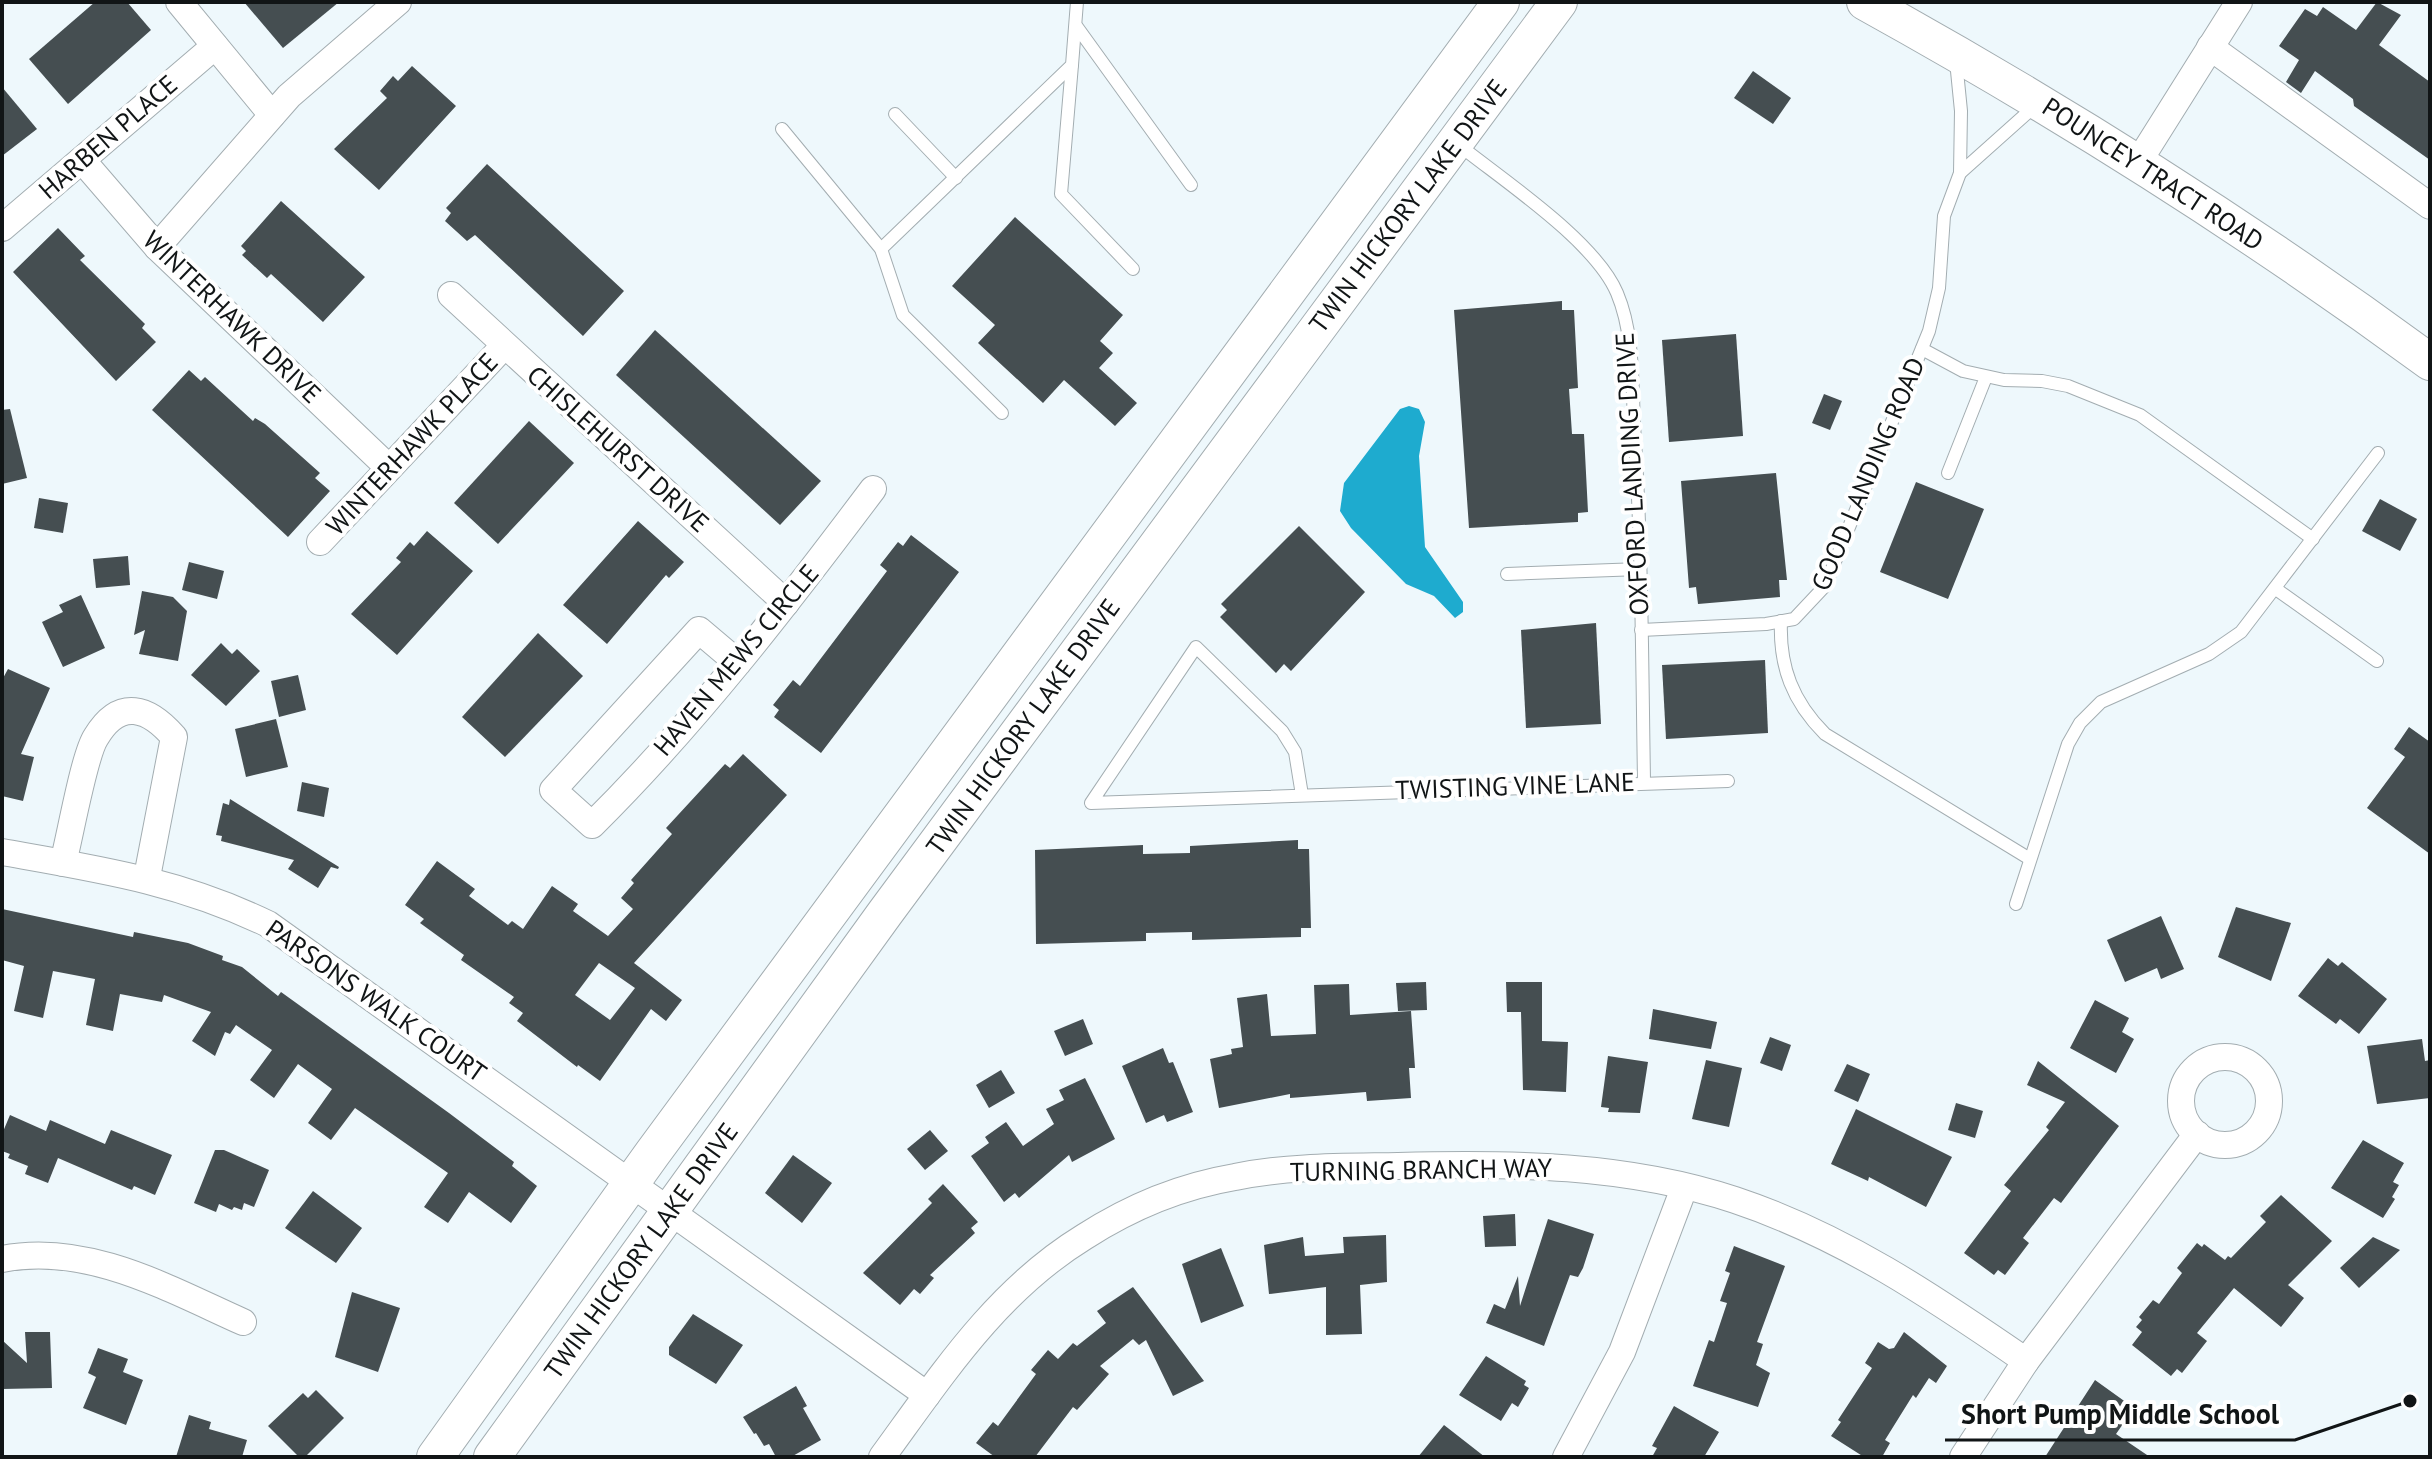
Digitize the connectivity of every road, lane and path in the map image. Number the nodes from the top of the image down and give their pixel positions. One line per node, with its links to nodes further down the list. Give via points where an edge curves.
1 (179, 2): 9 (street)
2 (398, 2): 15 (street)
3 (1077, 2): 8 (lane)
4 (1501, 2): 57 (street, TWIN HICKORY LAKE DRIVE)
5 (1559, 2): 17 (street, TWIN HICKORY LAKE DRIVE)
6 (1865, 2): 11 (street, POUNCEY TRACT ROAD)
7 (2239, 2): 10 (street)
8 (1077, 27): 12 (lane); 22 (lane)
9 (215, 46): 15 (street); 18 (street, HARBEN PLACE)
10 (2210, 47): 19 (street); 23 (street)
11 (1954, 52): 13 (street, POUNCEY TRACT ROAD); 20 (lane, via 1961,111)
12 (1072, 65): 21 (lane); 27 (lane, via 1061,194)
13 (2041, 101): 19 (street, POUNCEY TRACT ROAD); 20 (lane)
14 (895, 114): 21 (lane)
15 (272, 115): 25 (street)
16 (782, 129): 26 (lane)
17 (1456, 143): 40 (lane, OXFORD LANDING DRIVE, via 1576,242 1617,293 1629,340); 59 (street, TWIN HICKORY LAKE DRIVE)
18 (82, 160): 24 (street, HARBEN PLACE); 25 (street, WINTERHAWK DRIVE)
19 (2139, 161): 31 (street, POUNCEY TRACT ROAD)
20 (1960, 173): 30 (lane, GOOD LANDING ROAD, via 1944,216 1939,288)
21 (956, 178): 26 (lane)
22 (1191, 185)
23 (2430, 206)
24 (2, 228)
25 (157, 247): 35 (street, WINTERHAWK DRIVE)
26 (881, 249): 33 (lane, via 903,315)
27 (1133, 269)
28 (451, 295): 29 (street, CHISLEHURST DRIVE)
29 (504, 346): 35 (street, WINTERHAWK PLACE); 43 (street, CHISLEHURST DRIVE)
30 (1922, 349): 32 (lane); 44 (lane, GOOD LANDING ROAD, via 1825,586 1794,619)
31 (2430, 362)
32 (1986, 377): 36 (lane); 38 (lane, via 2068,386 2140,415)
33 (1002, 413)
34 (2378, 453): 38 (lane)
35 (389, 468): 39 (street, WINTERHAWK PLACE)
36 (1948, 473)
37 (873, 489): 43 (street, HAVEN MEWS CIRCLE)
38 (2313, 539): 42 (lane)
39 (320, 542)
40 (1640, 569): 41 (lane); 45 (lane, OXFORD LANDING DRIVE)
41 (1507, 574)
42 (2276, 589): 46 (lane); 52 (lane, via 2255,618 2225,644 2090,712 2068,744)
43 (786, 603): 47 (street, HAVEN MEWS CIRCLE)
44 (1781, 621): 45 (lane); 52 (lane, via 1786,675 1801,707 1825,734)
45 (1641, 630): 48 (lane, OXFORD LANDING DRIVE)
46 (2377, 661)
47 (738, 663): 47 (street, HAVEN MEWS CIRCLE, via 592,825 553,790 699,630)
48 (1644, 781): 49 (lane, TWISTING VINE LANE); 50 (lane, TWISTING VINE LANE)
49 (1728, 781)
50 (1302, 795): 50 (lane, TWISTING VINE LANE, via 1106,802 1091,803 1196,647 1282,731 1295,752)
51 (2, 852): 53 (street, PARSONS WALK COURT)
52 (2030, 859): 55 (lane)
53 (63, 863): 54 (street, PARSONS WALK COURT); 54 (street, via 95,738 114,718 134,710 156,716 174,737)
54 (147, 877): 57 (street, PARSONS WALK COURT, via 268,924)
55 (2016, 904)
56 (2197, 1134): 62 (street)
57 (632, 1181): 59 (street, PARSONS WALK COURT); 64 (street, TWIN HICKORY LAKE DRIVE)
58 (1684, 1188): 62 (street, TURNING BRANCH WAY, via 1733,1199 1885,1266); 63 (street, TURNING BRANCH WAY, via 1620,1173 1547,1166 1310,1167 1221,1180 1126,1214 1044,1265 977,1329); 67 (street, via 1622,1352)
59 (670, 1209): 63 (street, PARSONS WALK COURT); 65 (street, TWIN HICKORY LAKE DRIVE)
60 (2, 1259): 61 (street, via 60,1258 133,1272)
61 (243, 1322)
62 (2026, 1361): 68 (street)
63 (927, 1395): 66 (street, TURNING BRANCH WAY)
64 (435, 1457)
65 (492, 1457)
66 (882, 1457)
67 (1566, 1457)
68 (1963, 1457)

